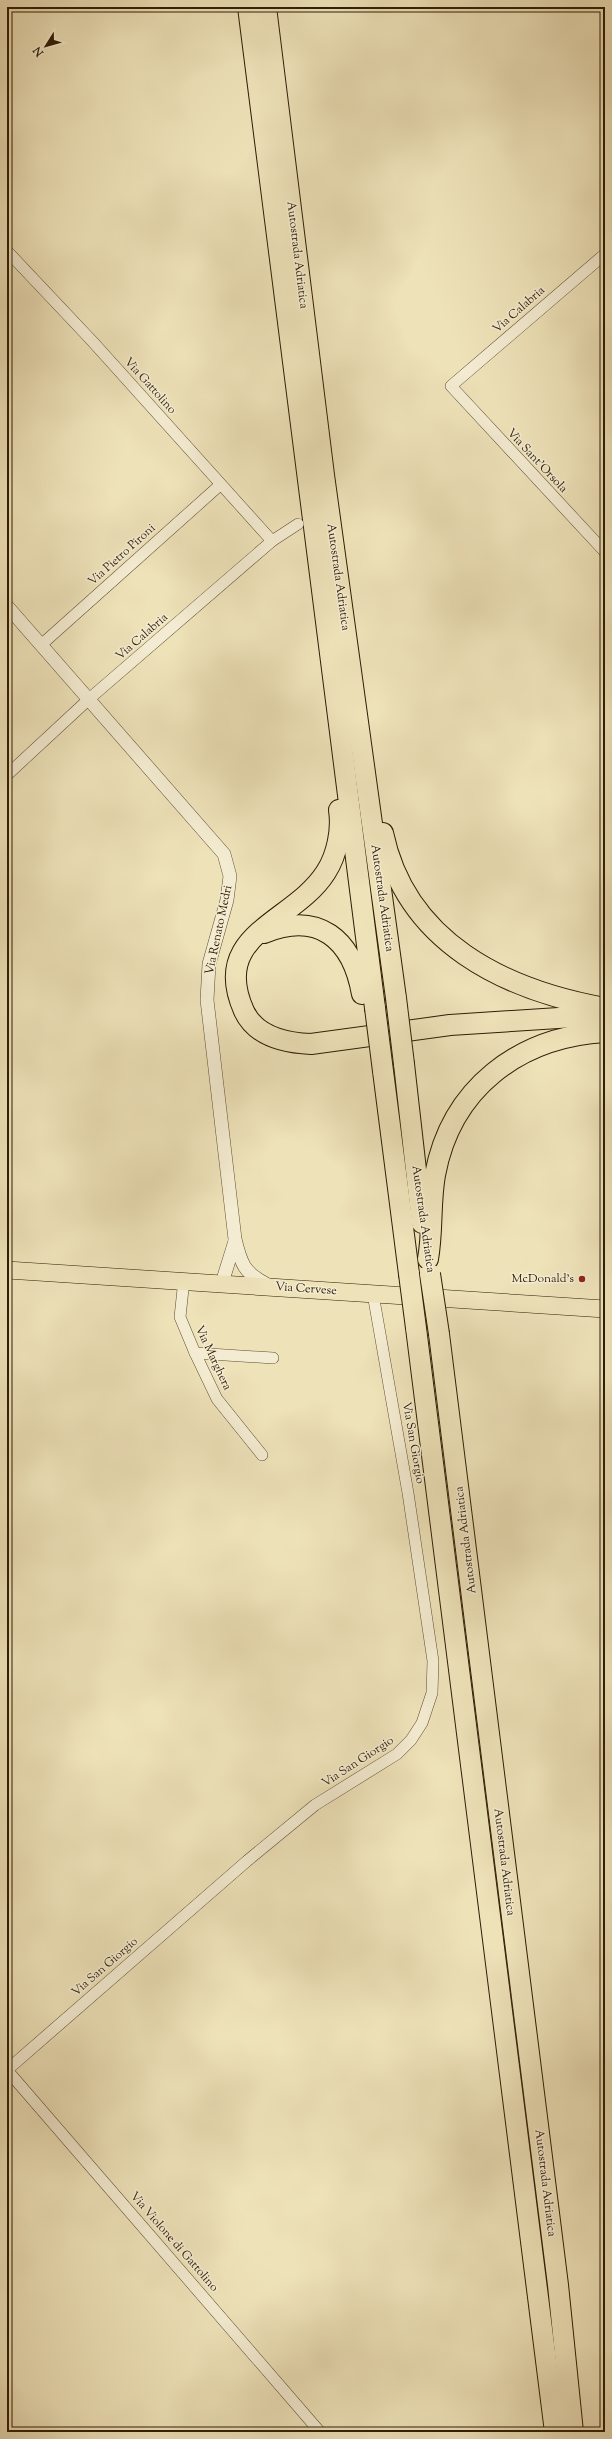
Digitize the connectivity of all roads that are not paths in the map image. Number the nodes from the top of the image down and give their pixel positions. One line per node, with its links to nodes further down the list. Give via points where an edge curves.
1 (248, 7): 6 (highway, Autostrada Adriatica)
2 (266, 7): 6 (highway, Autostrada Adriatica)
3 (7, 251): 7 (street, Via Gattolino, via 93,342)
4 (605, 254): 5 (street, Via Calabria)
5 (451, 386): 11 (street, Via Sant'Orsola)
6 (316, 478): 9 (highway, Autostrada Adriatica)
7 (220, 485): 10 (street, Via Gattolino); 14 (street, Via Pietro Pironi)
8 (298, 524): 10 (street, Via Calabria)
9 (323, 532): 13 (highway, Autostrada Adriatica); 16 (highway, Autostrada Adriatica)
10 (272, 541): 15 (street, Via Calabria)
11 (605, 552)
12 (7, 606): 14 (street, Via Renato Medri)
13 (325, 613): 18 (highway, via 320,672 340,815 339,838 327,871 311,892 276,917); 20 (highway, Autostrada Adriatica)
14 (40, 644): 15 (street, Via Renato Medri)
15 (89, 699): 17 (street, Via Calabria); 23 (street, Via Renato Medri, via 224,854 230,876 227,900 209,964 207,1000)
16 (358, 728): 19 (highway, via 368,749 383,836 394,870 412,902 436,933 467,957 500,976 540,993); 24 (highway, Autostrada Adriatica, bridge, via 396,998 419,1208)
17 (7, 775)
18 (254, 937): 20 (highway, via 282,925 298,924 312,925 332,935 354,963); 21 (highway, via 235,968 238,997 246,1016 260,1031 276,1039 311,1044 450,1025)
19 (605, 1008)
20 (370, 1009): 36 (highway, Autostrada Adriatica, bridge, via 409,1274)
21 (599, 1018)
22 (605, 1032): 24 (highway, via 584,1033 551,1042 520,1055 490,1074 471,1094 455,1118 435,1174)
23 (235, 1239): 27 (street, Via Renato Medri); 28 (street, Via Renato Medri, via 245,1270 253,1278)
24 (429, 1267): 37 (highway, Autostrada Adriatica, bridge, via 558,2285)
25 (7, 1270): 26 (main road, Via Cervese)
26 (186, 1282): 27 (main road, Via Cervese); 31 (street, Via Marghera, via 180,1317)
27 (222, 1284): 28 (main road, Via Cervese)
28 (271, 1286): 29 (main road, Via Cervese)
29 (373, 1294): 30 (main road, Via Cervese); 34 (street, Via San Giorgio, via 408,1493 432,1661 432,1693 422,1723 411,1740 397,1754 315,1805)
30 (605, 1309)
31 (195, 1353): 32 (street); 33 (street, Via Marghera, via 217,1399)
32 (273, 1358)
33 (262, 1455)
34 (7, 2070): 35 (street, Via Violone di Gattolino)
35 (320, 2432)
36 (555, 2432)
37 (573, 2432)

